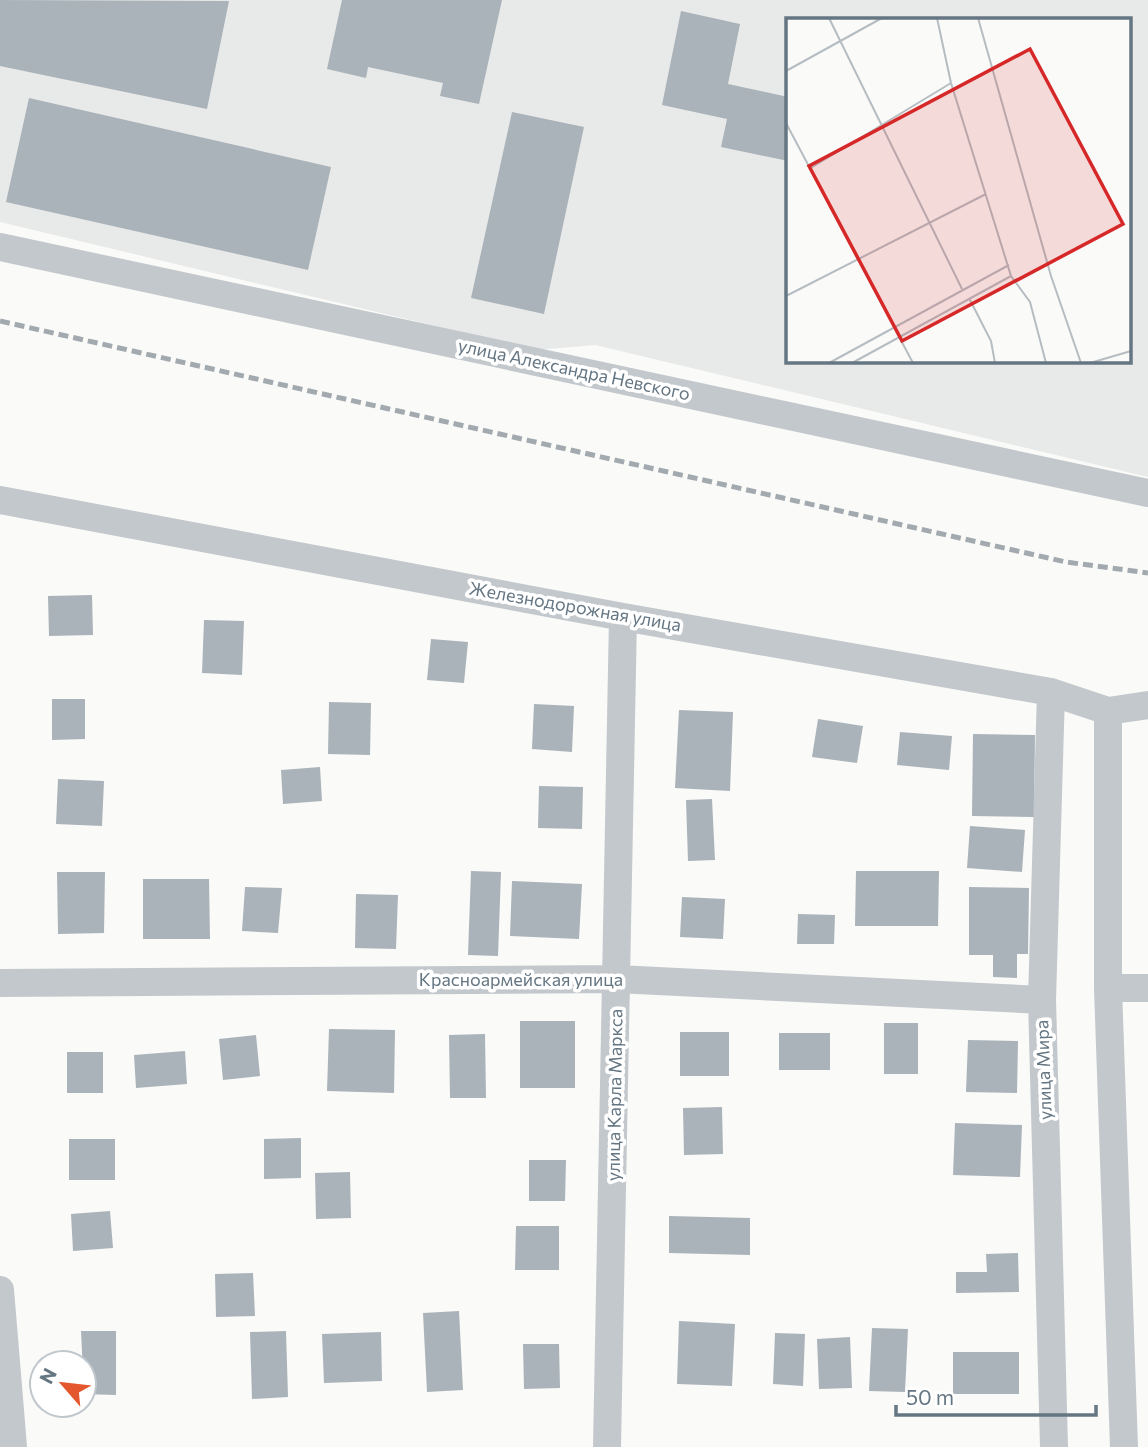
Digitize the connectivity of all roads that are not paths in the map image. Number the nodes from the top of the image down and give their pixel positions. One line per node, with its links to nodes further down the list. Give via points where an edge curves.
1 (0, 247): 2 (street, улица Александра Невского)
2 (1148, 493)
3 (0, 500): 4 (street, Железнодорожная улица)
4 (623, 617): 5 (street, Железнодорожная улица); 8 (street, улица Карла Маркса)
5 (1051, 692): 7 (street, Железнодорожная улица); 12 (street, улица Мира)
6 (1148, 705): 7 (street, Железнодорожная улица)
7 (1108, 711): 10 (street)
8 (617, 979): 9 (street, Красноармейская улица); 12 (street, Красноармейская улица); 15 (street, улица Карла Маркса)
9 (0, 983)
10 (1108, 988): 11 (street); 17 (street)
11 (1148, 988)
12 (1042, 1000): 16 (street, улица Мира)
13 (0, 1290): 14 (street)
14 (13, 1447)
15 (607, 1447)
16 (1054, 1447)
17 (1124, 1447)

